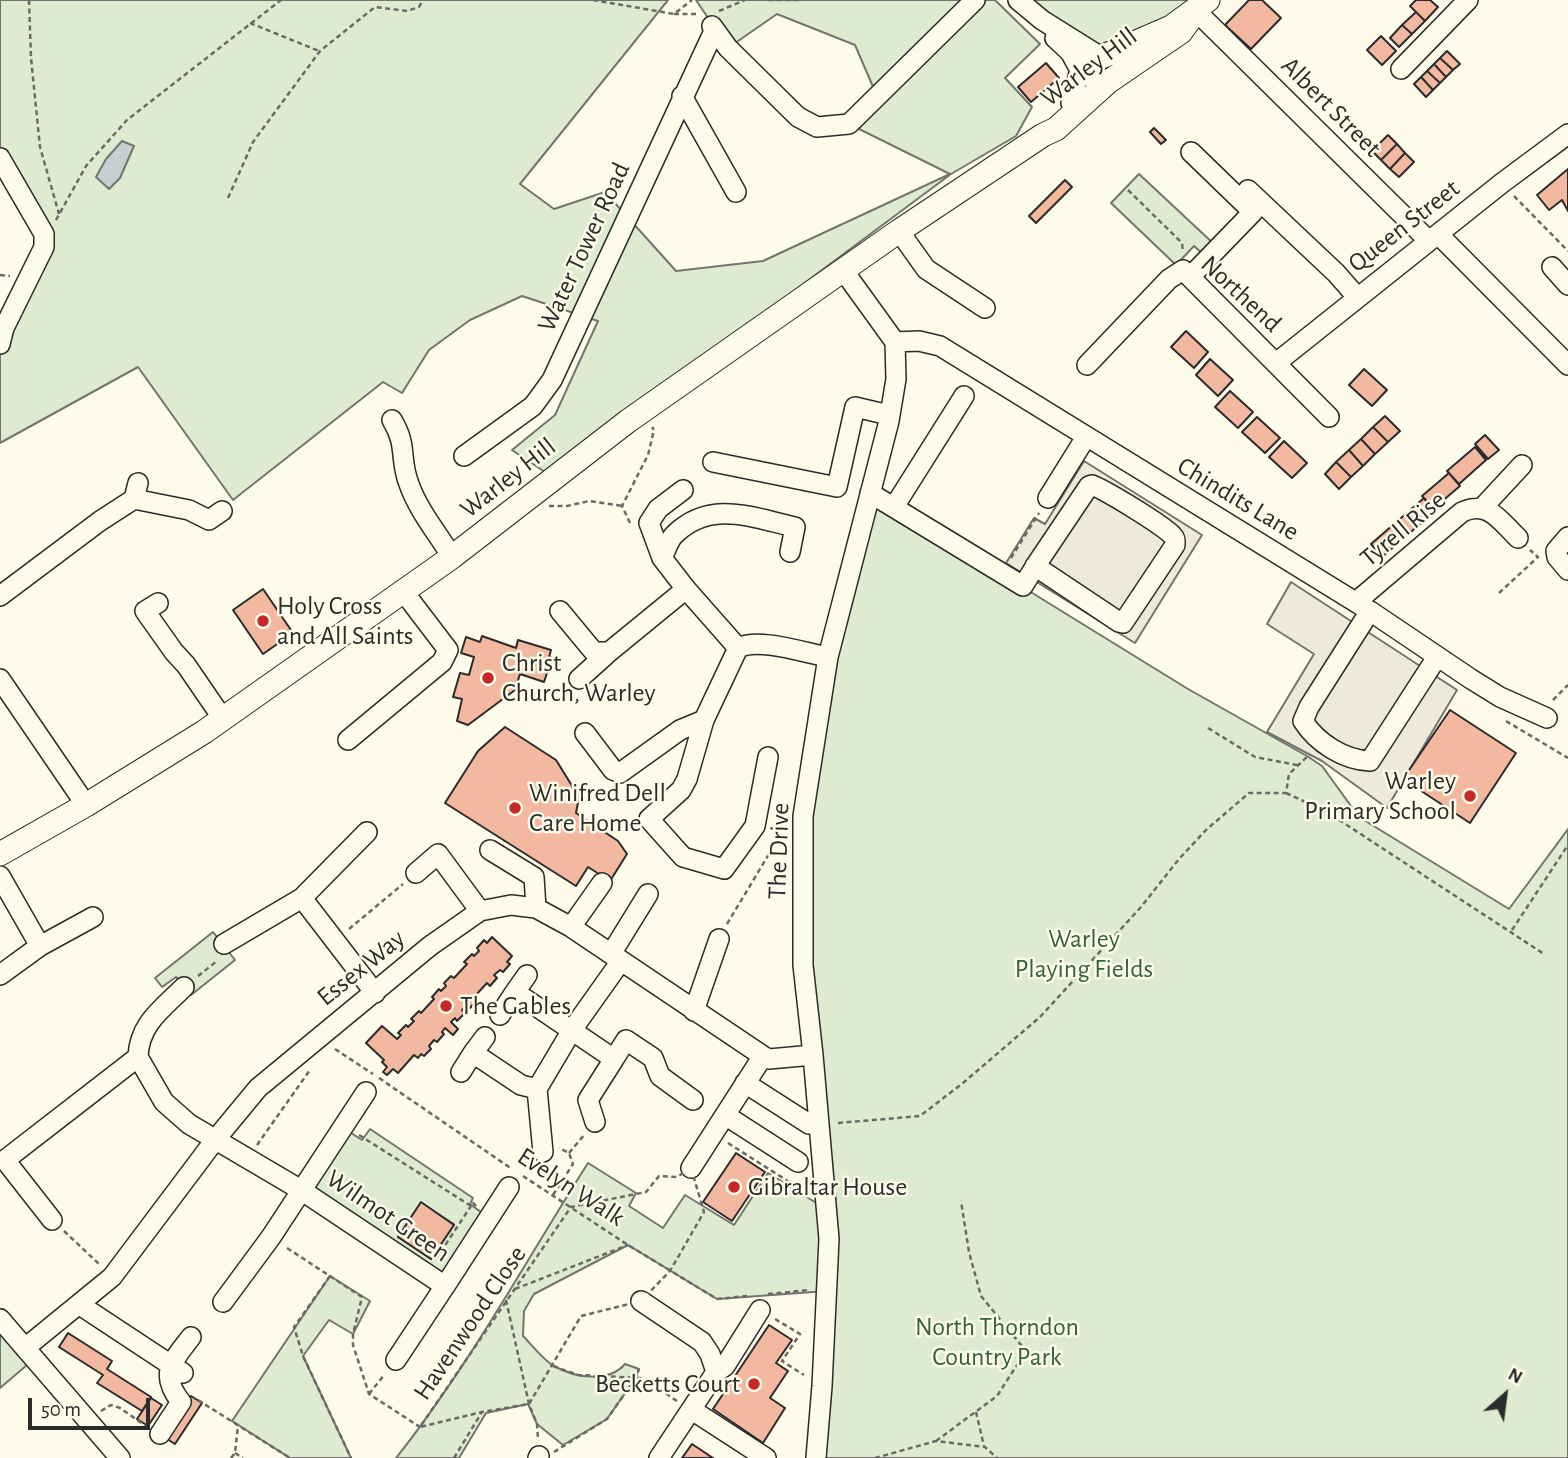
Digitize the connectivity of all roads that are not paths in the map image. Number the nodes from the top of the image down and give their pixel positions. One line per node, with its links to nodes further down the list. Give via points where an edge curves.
1 (975, 0): 9 (street, Water Tower Road, via 849,124 817,127 798,117 713,28)
2 (1018, 0): 5 (street)
3 (1468, 0): 8 (street)
4 (1202, 5): 7 (main road, Warley Hill, via 1181,32); 18 (street, Albert Street)
5 (1042, 20): 6 (street); 7 (street)
6 (1068, 51): 7 (street); 10 (street, via 1080,70)
7 (1101, 69): 10 (main road, Warley Hill); 11 (main road, Warley Hill, via 1056,129)
8 (1401, 69)
9 (682, 96): 16 (street); 35 (street, Water Tower Road, via 552,380 533,405)
10 (1071, 103): 11 (main road, Warley Hill)
11 (1043, 135): 17 (main road, Warley Hill)
12 (1564, 144): 18 (street, Queen Street, via 1502,183)
13 (1191, 152): 21 (street, via 1260,218)
14 (0, 158): 26 (street, via 44,234 44,247)
15 (1240, 182): 23 (street)
16 (736, 192)
17 (899, 231): 20 (main road, Warley Hill); 24 (street, via 926,269)
18 (1434, 237): 23 (street, Queen Street); 27 (street, Albert Street)
19 (1552, 267): 22 (street)
20 (843, 271): 25 (street); 47 (main road, Warley Hill, via 644,410)
21 (1187, 273): 28 (street, Northend); 29 (street, Northend, via 1169,279)
22 (1568, 285)
23 (1357, 297): 28 (street, Queen Street)
24 (985, 308)
25 (895, 342): 31 (street, The Drive, via 896,379); 34 (street, Chindits Lane, via 940,345)
26 (0, 344)
27 (1565, 357)
28 (1276, 363): 32 (street, Northend)
29 (1087, 365)
30 (964, 396): 41 (street)
31 (889, 415): 36 (street, via 855,407 837,487); 39 (street, The Drive)
32 (1329, 418)
33 (392, 420): 47 (street, via 403,442 410,489)
34 (1086, 437): 40 (street); 55 (street, Chindits Lane)
35 (464, 456)
36 (713, 462)
37 (1522, 465): 42 (street)
38 (683, 490): 48 (street, via 658,509 649,523)
39 (870, 493): 41 (street); 59 (street, The Drive)
40 (1048, 499)
41 (894, 507): 49 (street, via 1023,586)
42 (1483, 508): 45 (street, Tyrell Rise); 55 (street, Tyrell Rise, via 1462,512)
43 (222, 511): 53 (street, via 209,520 136,491)
44 (1568, 537): 50 (street, via 1556,551)
45 (1518, 538)
46 (790, 552): 48 (street, via 795,527 723,512 706,514 673,535)
47 (452, 557): 52 (main road, Warley Hill)
48 (662, 558): 51 (street)
49 (1035, 566): 49 (street, via 1092,485 1175,540 1123,623)
50 (1568, 570)
51 (686, 589): 57 (street); 58 (street)
52 (403, 591): 64 (main road, Warley Hill); 67 (street, via 448,650 442,662)
53 (0, 597)
54 (158, 603): 64 (street, via 145,611)
55 (1363, 607): 60 (street, Chindits Lane); 60 (street, Tyrell Rise, via 1303,721 1312,735 1355,760 1370,761)
56 (560, 611): 58 (street, via 594,652)
57 (738, 648): 59 (street, via 761,644); 65 (street)
58 (609, 652): 62 (street)
59 (828, 657): 96 (street, The Drive, via 803,816 803,965)
60 (1437, 657): 63 (street, Chindits Lane, via 1500,696)
61 (0, 679): 69 (street)
62 (579, 679)
63 (1547, 718)
64 (223, 719): 69 (main road, Warley Hill)
65 (704, 720): 66 (street, via 680,730 620,773); 68 (street, via 681,790 649,819 683,857 724,869 755,826)
66 (585, 733)
67 (348, 740)
68 (768, 757)
69 (86, 805): 72 (main road, Warley Hill)
70 (367, 832): 77 (street)
71 (490, 850): 78 (street, via 534,877)
72 (0, 854)
73 (416, 873): 79 (street, via 438,854)
74 (0, 876): 84 (street)
75 (602, 883): 81 (street)
76 (648, 894): 85 (street)
77 (302, 898): 83 (street); 90 (street)
78 (536, 908): 79 (street, Essex Way, via 511,905); 81 (street, Essex Way)
79 (480, 911): 90 (street, Essex Way)
80 (93, 917): 84 (street)
81 (571, 927): 85 (street, Essex Way)
82 (719, 939): 91 (street)
83 (224, 944)
84 (40, 946): 86 (street)
85 (616, 958): 91 (street, Essex Way); 93 (street)
86 (0, 975)
87 (527, 975): 89 (street)
88 (184, 987): 98 (street, via 145,1027 138,1041)
89 (515, 992): 92 (street); 93 (street)
90 (375, 993): 108 (street, Essex Way, via 258,1088)
91 (694, 1011): 97 (street, Essex Way)
92 (500, 1015)
93 (572, 1030): 99 (street); 102 (street)
94 (485, 1037): 95 (street)
95 (473, 1053): 100 (street); 102 (street)
96 (813, 1055): 97 (street); 107 (street, The Drive)
97 (763, 1056): 101 (street)
98 (138, 1057): 108 (street, Wilmot Green, via 164,1102); 110 (street)
99 (614, 1059): 104 (street, via 626,1041 653,1058 660,1076); 106 (street, via 587,1100)
100 (461, 1072)
101 (745, 1083): 105 (street); 107 (street)
102 (537, 1089): 109 (street)
103 (366, 1092): 114 (street, Wilmot Green)
104 (693, 1100)
105 (725, 1115): 111 (street); 112 (street)
106 (595, 1122)
107 (814, 1124): 132 (street, The Drive, via 829,1240)
108 (215, 1140): 114 (street, Wilmot Green); 119 (street, Essex Way, via 113,1277)
109 (542, 1144)
110 (3, 1159): 115 (street)
111 (798, 1162)
112 (691, 1168)
113 (509, 1187): 116 (street, Wilmot Green)
114 (301, 1190): 116 (street, Wilmot Green); 118 (street)
115 (52, 1220)
116 (446, 1286): 124 (street, Wilmot Green)
117 (641, 1301): 125 (street, via 702,1342)
118 (223, 1302)
119 (80, 1305): 123 (street, Essex Way); 126 (street)
120 (760, 1310): 125 (street, via 725,1366)
121 (0, 1319): 123 (street)
122 (191, 1337): 126 (street)
123 (25, 1348): 129 (street)
124 (396, 1360)
125 (716, 1372): 127 (street)
126 (174, 1373): 128 (street, via 172,1391 181,1402)
127 (692, 1410): 130 (street); 131 (street)
128 (160, 1434)
129 (120, 1458)
130 (659, 1458)
131 (766, 1458)
132 (816, 1458)

